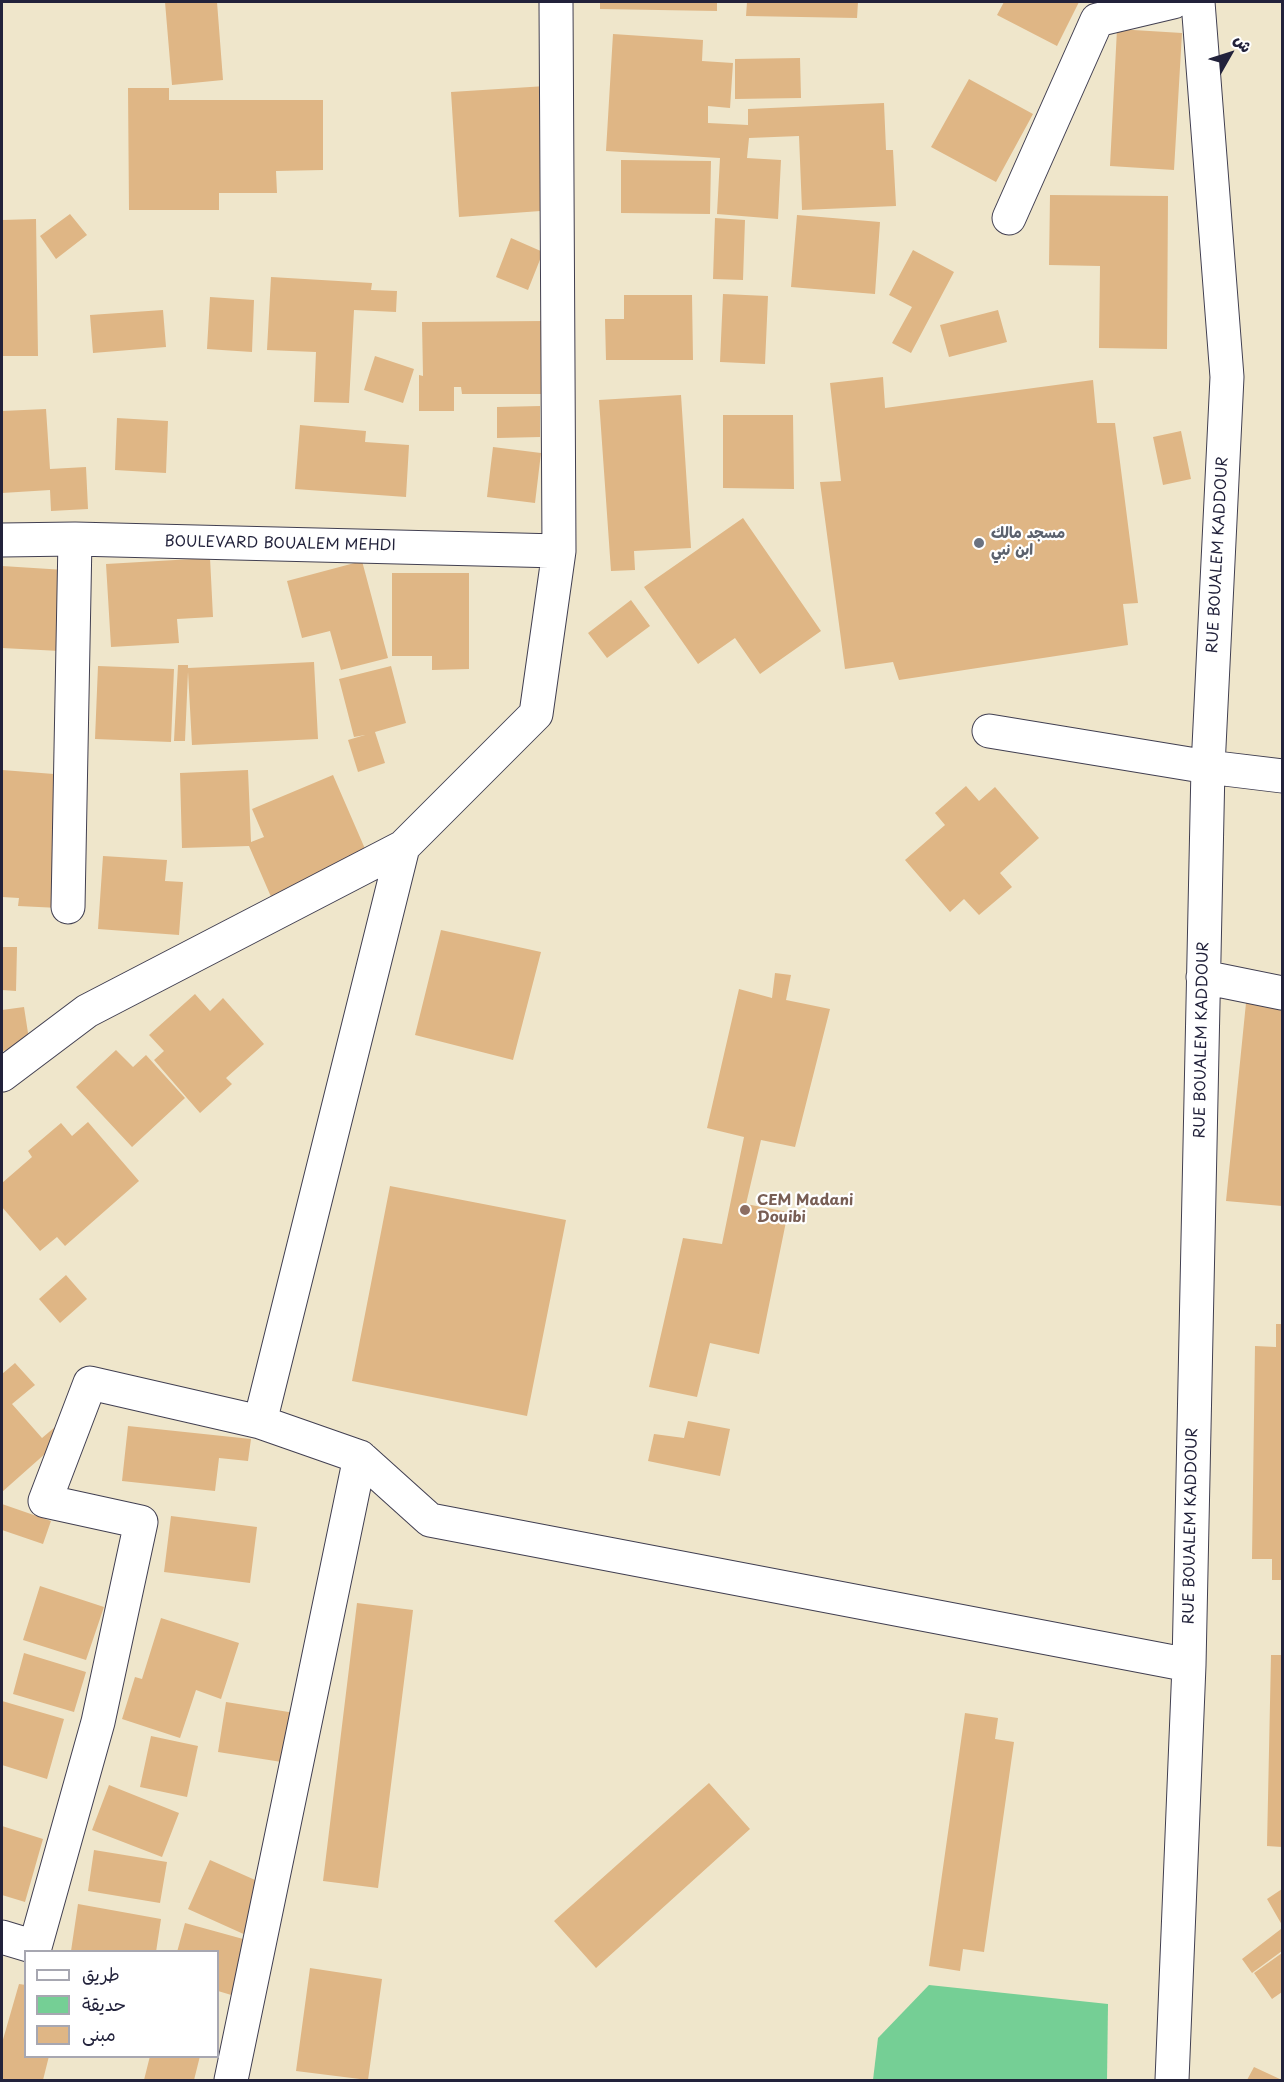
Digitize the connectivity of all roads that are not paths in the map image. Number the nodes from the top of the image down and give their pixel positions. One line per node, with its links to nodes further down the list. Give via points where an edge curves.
1 (556, 2): 7 (street)
2 (1173, 2): 4 (street, via 1097,20)
3 (1198, 2): 9 (street, RUE BOUALEM KADDOUR, via 1227,377)
4 (1009, 218)
5 (75, 538): 6 (street, BOULEVARD BOUALEM MEHDI); 7 (street, BOULEVARD BOUALEM MEHDI); 12 (street)
6 (2, 540)
7 (559, 551): 11 (street, via 536,714)
8 (989, 731): 9 (street)
9 (1208, 767): 10 (street); 13 (street, RUE BOUALEM KADDOUR)
10 (1282, 776)
11 (403, 847): 15 (street, via 87,1011); 16 (street)
12 (68, 907)
13 (1203, 977): 14 (street); 18 (street, RUE BOUALEM KADDOUR)
14 (1282, 993)
15 (2, 1075)
16 (260, 1422): 17 (street); 19 (street, via 90,1383 45,1501 141,1522 98,1722 35,1947)
17 (360, 1457): 18 (street, via 430,1520); 20 (street)
18 (1189, 1665): 21 (street, RUE BOUALEM KADDOUR)
19 (2, 1937)
20 (231, 2080)
21 (1172, 2080)

